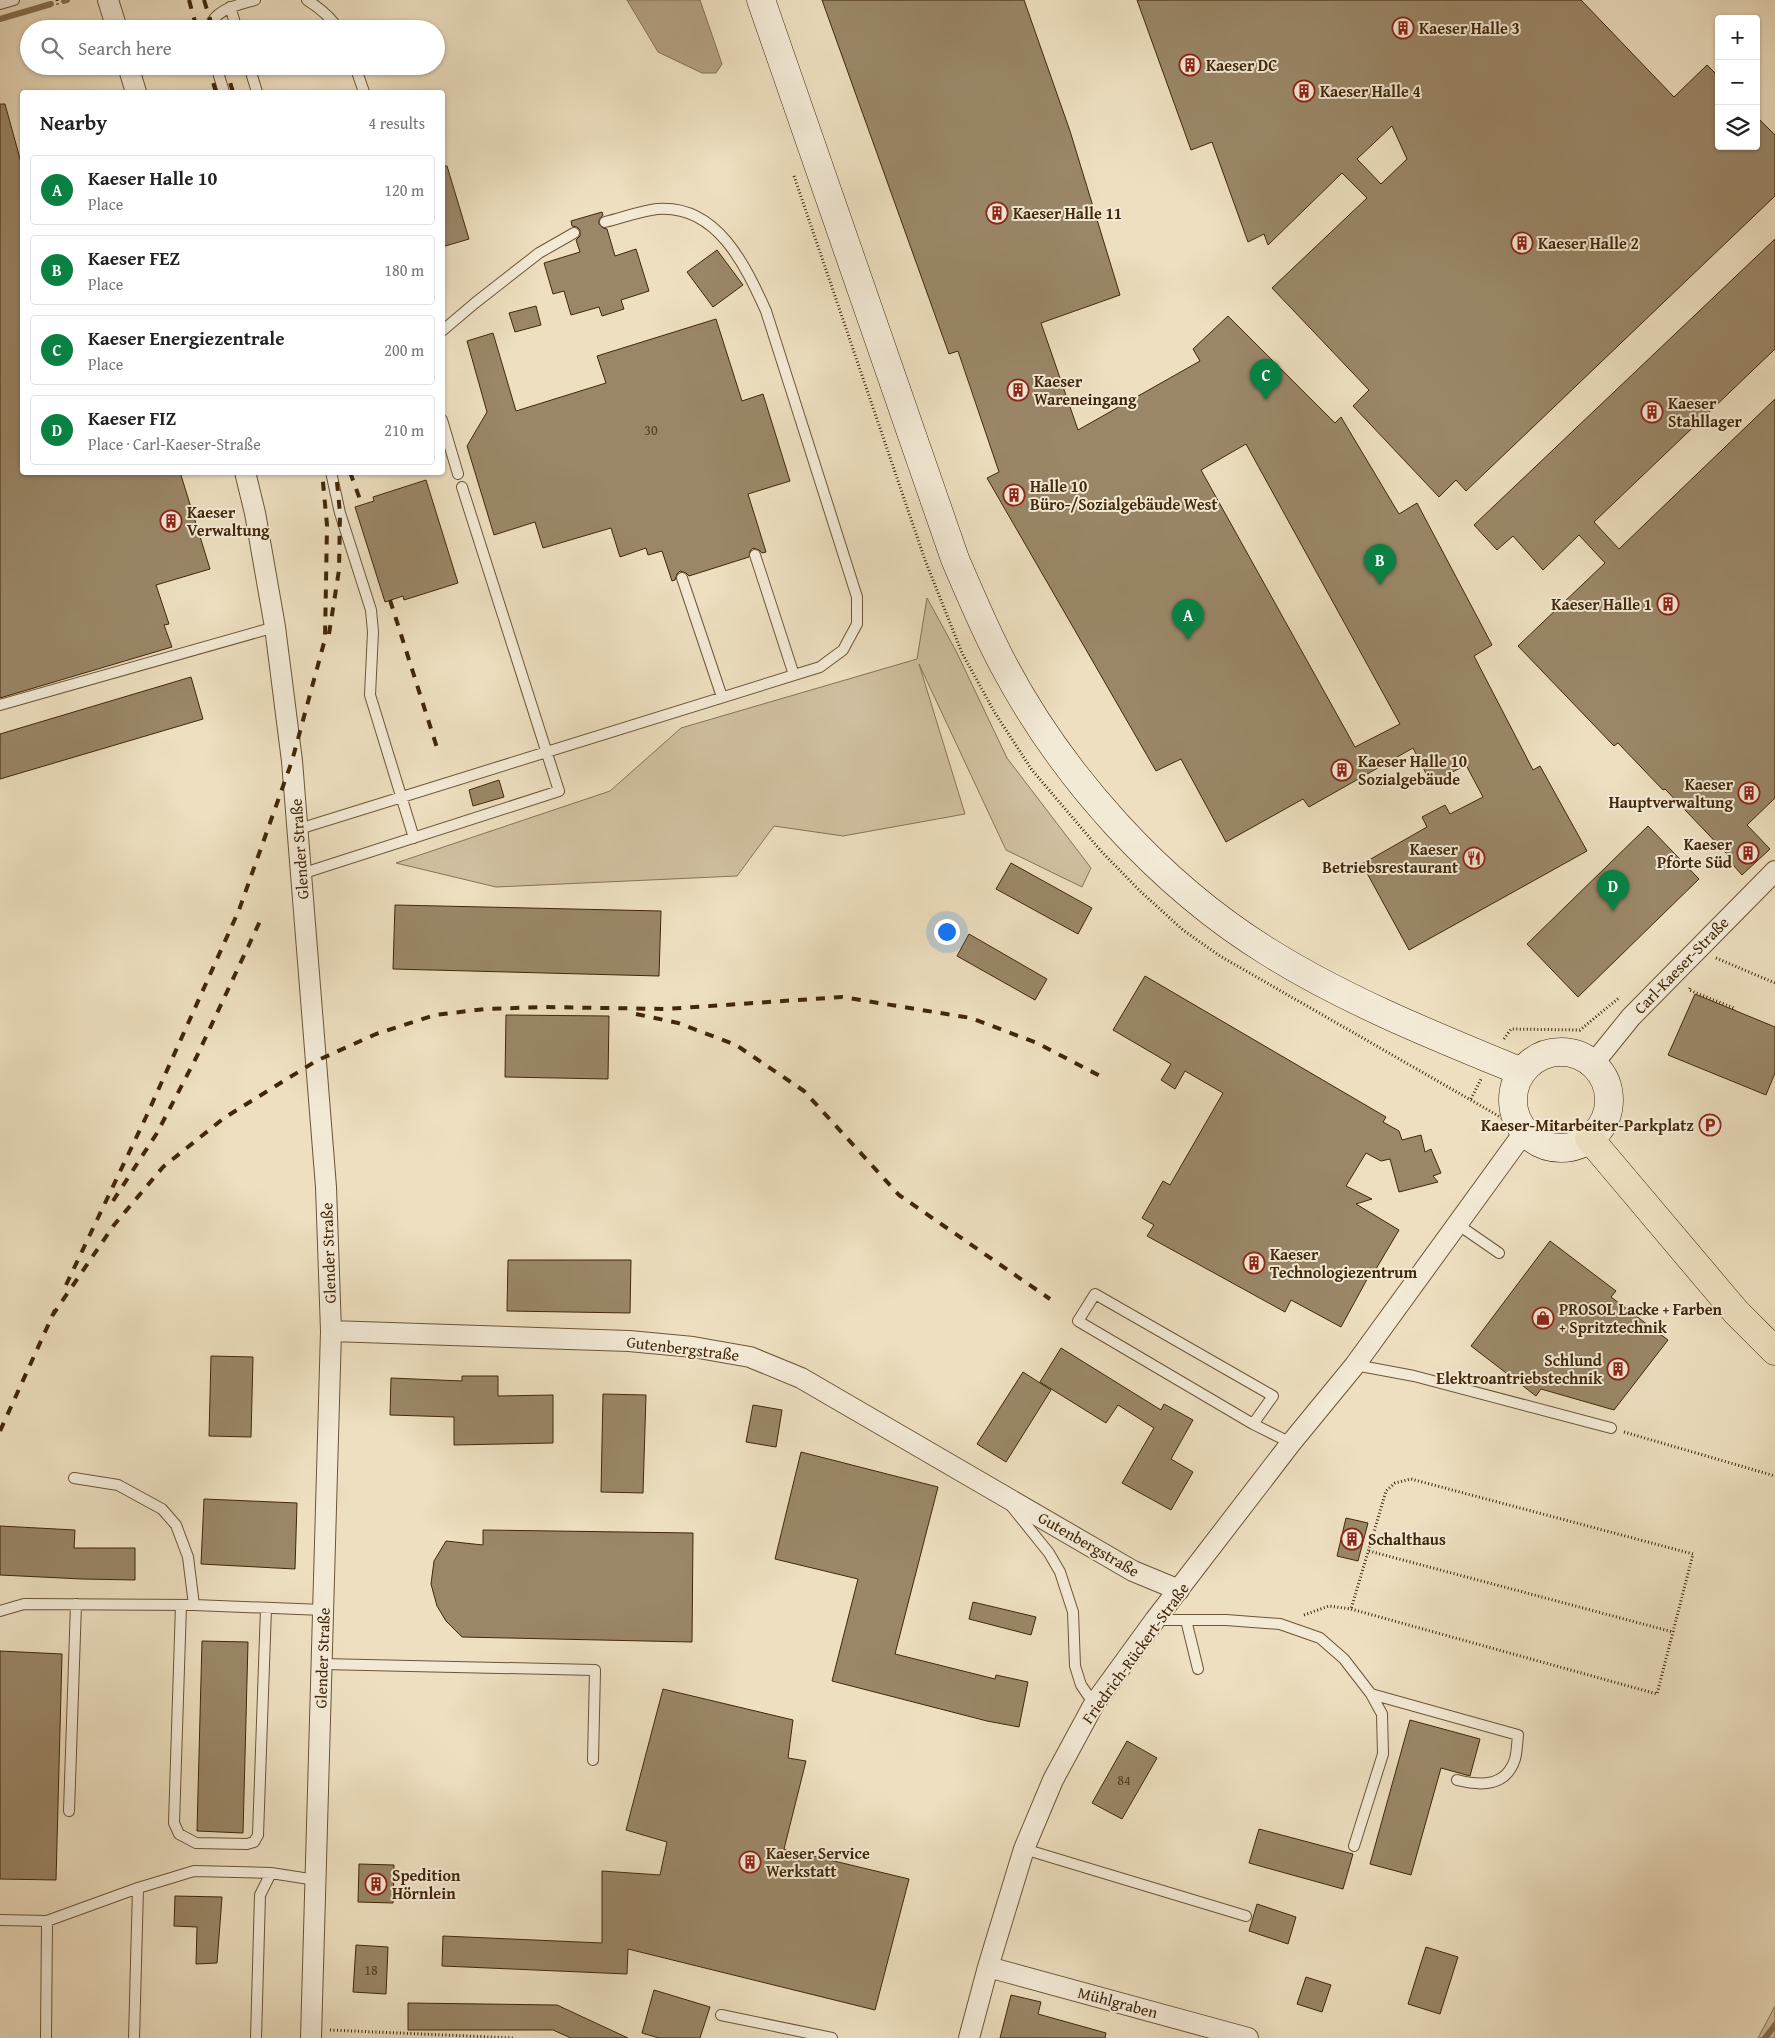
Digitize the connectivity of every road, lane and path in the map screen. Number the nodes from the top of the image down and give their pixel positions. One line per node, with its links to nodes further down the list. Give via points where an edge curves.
1 (14, 0): 7 (lane)
2 (57, 0): 8 (path)
3 (108, 0): 10 (street)
4 (255, 0): 9 (lane)
5 (307, 0): 13 (lane)
6 (761, 0): 46 (main road, via 955,559 1004,666 1077,779 1114,822 1173,880 1270,953 1358,1001)
7 (0, 4)
8 (58, 6)
9 (230, 7): 11 (lane); 12 (lane)
10 (114, 20)
11 (213, 20)
12 (234, 20)
13 (332, 20)
14 (131, 75): 18 (street)
15 (219, 75): 19 (lane)
16 (252, 75): 20 (lane)
17 (358, 75): 21 (lane)
18 (135, 90)
19 (223, 90)
20 (256, 90)
21 (363, 90)
22 (792, 168): 49 (path, via 925,560 962,653 1032,770 1101,851 1183,930 1220,956)
23 (605, 222): 34 (lane, via 657,209 681,211 704,220 728,242 748,273 766,311 857,597 857,624 843,650 820,667)
24 (574, 233): 25 (lane, via 539,253)
25 (445, 328)
26 (445, 430): 27 (lane)
27 (458, 474)
28 (246, 475): 33 (street, Glender Straße)
29 (332, 475): 38 (lane, via 371,610 370,695)
30 (462, 487): 37 (lane)
31 (755, 555): 34 (lane)
32 (682, 578): 35 (lane)
33 (275, 627): 36 (lane); 39 (street, Glender Straße)
34 (794, 675): 35 (lane)
35 (722, 697): 37 (lane)
36 (0, 705)
37 (548, 751): 38 (lane); 40 (lane, via 559,791)
38 (402, 797): 39 (lane); 40 (lane)
39 (299, 829): 42 (street, Glender Straße)
40 (414, 838): 42 (lane)
41 (1775, 871): 45 (street, Carl-Kaeser-Straße)
42 (301, 874): 54 (street, Glender Straße, via 326,1187)
43 (1716, 958): 44 (path)
44 (1775, 984)
45 (1644, 1003): 46 (path, via 1619,997 1580,1030 1511,1028); 47 (street, Carl-Kaeser-Straße)
46 (1492, 1059): 48 (main road); 49 (path)
47 (1593, 1064): 48 (main road, via 1580,1055 1555,1052 1531,1062); 51 (main road, via 1602,1074 1609,1100 1604,1120)
48 (1522, 1072): 50 (main road, via 1513,1097 1517,1120)
49 (1471, 1099): 50 (path)
50 (1525, 1131): 51 (main road, via 1535,1140 1560,1148); 52 (street, Friedrich-Rückert-Straße)
51 (1589, 1138): 55 (highway, via 1736,1312)
52 (1457, 1224): 53 (lane); 56 (street, Friedrich-Rückert-Straße)
53 (1499, 1253)
54 (331, 1331): 62 (street, Gutenbergstraße, via 629,1341 750,1357 801,1378); 70 (street, Glender Straße)
55 (1775, 1351)
56 (1355, 1364): 58 (lane, via 1414,1376); 59 (street, Friedrich-Rückert-Straße)
57 (1253, 1424): 57 (lane, via 1273,1396 1095,1294 1078,1320); 59 (lane)
58 (1611, 1428): 60 (path)
59 (1291, 1444): 64 (street, Friedrich-Rückert-Straße)
60 (1775, 1476)
61 (74, 1478): 67 (lane, via 118,1485 162,1509 176,1525 188,1557)
62 (1001, 1493): 64 (street, Gutenbergstraße, via 1133,1571); 79 (lane, Gutenbergstraße, via 1049,1553 1060,1572 1073,1612 1075,1666 1081,1685)
63 (1368, 1551): 69 (path); 75 (path); 75 (path, via 1386,1491 1395,1483 1411,1479 1694,1554)
64 (1179, 1590): 72 (street, Friedrich-Rückert-Straße)
65 (76, 1604): 66 (lane); 71 (lane, via 24,1604); 82 (lane)
66 (181, 1605): 67 (lane); 68 (lane, via 174,1822 179,1834 196,1842 246,1844 254,1842 258,1835)
67 (194, 1605): 68 (lane)
68 (266, 1608): 70 (lane)
69 (1351, 1609): 74 (path, via 1328,1606); 75 (path, via 1657,1694)
70 (323, 1610): 76 (street, Glender Straße)
71 (0, 1611)
72 (1155, 1620): 73 (lane); 79 (street, Friedrich-Rückert-Straße)
73 (1186, 1620): 74 (lane); 77 (lane)
74 (1280, 1624): 78 (lane, via 1320,1638 1344,1659)
75 (1673, 1632)
76 (322, 1664): 80 (lane, via 595,1670); 86 (street, Glender Straße)
77 (1198, 1669)
78 (1371, 1694): 81 (lane, via 1518,1735 1515,1759 1507,1773 1487,1785); 83 (lane, via 1382,1714 1383,1754)
79 (1094, 1704): 84 (street, Friedrich-Rückert-Straße, via 1053,1780)
80 (593, 1760)
81 (1457, 1780)
82 (69, 1811)
83 (1354, 1846)
84 (1024, 1849): 88 (lane); 91 (street, Friedrich-Rückert-Straße)
85 (271, 1873): 86 (lane); 87 (lane, via 194,1871); 96 (lane, via 260,1895)
86 (316, 1880): 93 (street, Glender Straße)
87 (138, 1888): 90 (lane); 95 (lane)
88 (1246, 1916)
89 (0, 1920): 90 (lane)
90 (47, 1922): 94 (lane)
91 (988, 1967): 99 (street, Friedrich-Rückert-Straße); 100 (street, Mühlgraben)
92 (721, 2015): 98 (lane)
93 (312, 2034): 97 (path)
94 (46, 2038)
95 (134, 2038)
96 (256, 2038)
97 (513, 2038)
98 (832, 2038)
99 (969, 2038)
100 (1248, 2038)

